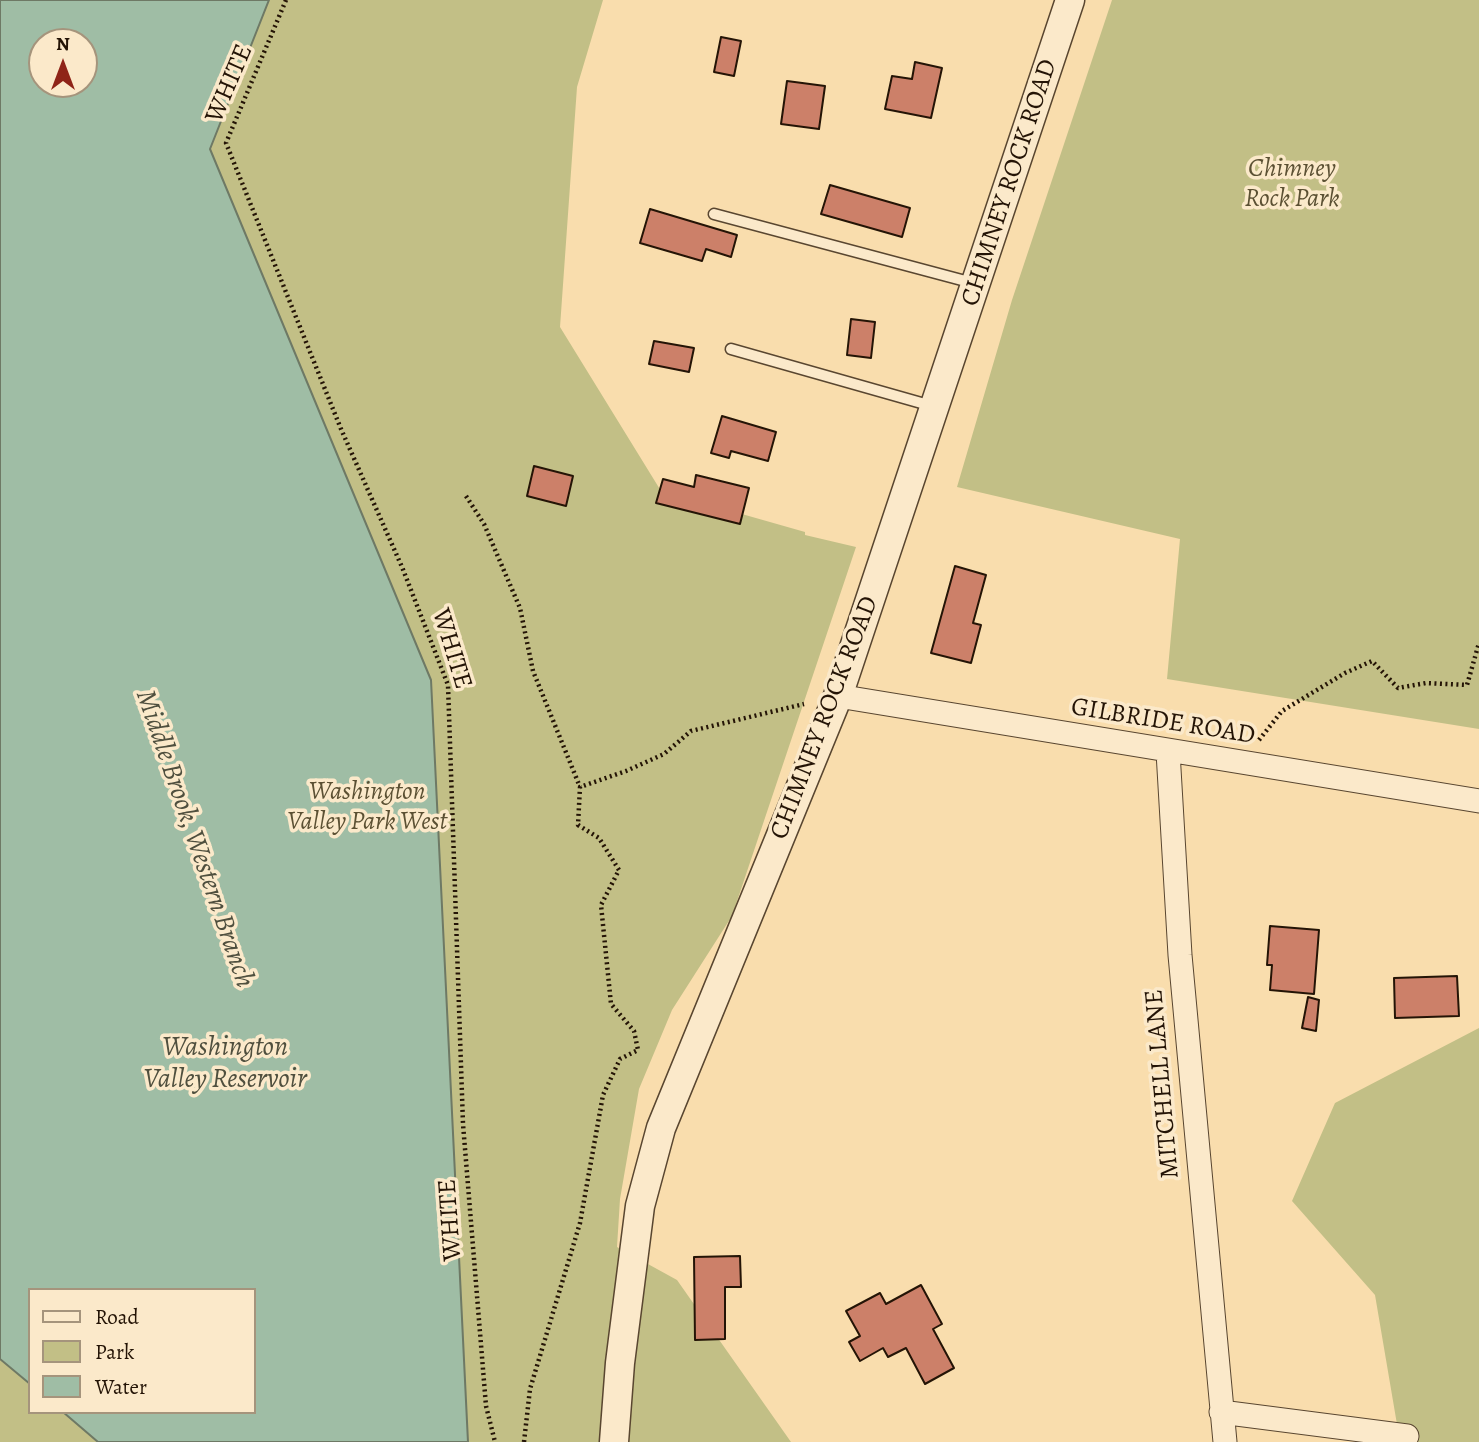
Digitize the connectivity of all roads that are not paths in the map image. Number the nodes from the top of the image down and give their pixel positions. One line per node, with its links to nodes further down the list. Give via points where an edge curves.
1 (1070, 0): 3 (street, CHIMNEY ROCK ROAD)
2 (714, 214): 3 (lane)
3 (976, 284): 5 (street, CHIMNEY ROCK ROAD)
4 (731, 349): 5 (lane)
5 (935, 407): 6 (street, CHIMNEY ROCK ROAD)
6 (838, 696): 7 (street, GILBRIDE ROAD); 11 (street, CHIMNEY ROCK ROAD, via 662,1128 640,1206)
7 (1168, 751): 8 (street, GILBRIDE ROAD); 9 (street, MITCHELL LANE, via 1180,955)
8 (1479, 801)
9 (1221, 1412): 10 (street); 12 (street, MITCHELL LANE)
10 (1406, 1436)
11 (614, 1442)
12 (1225, 1442)

